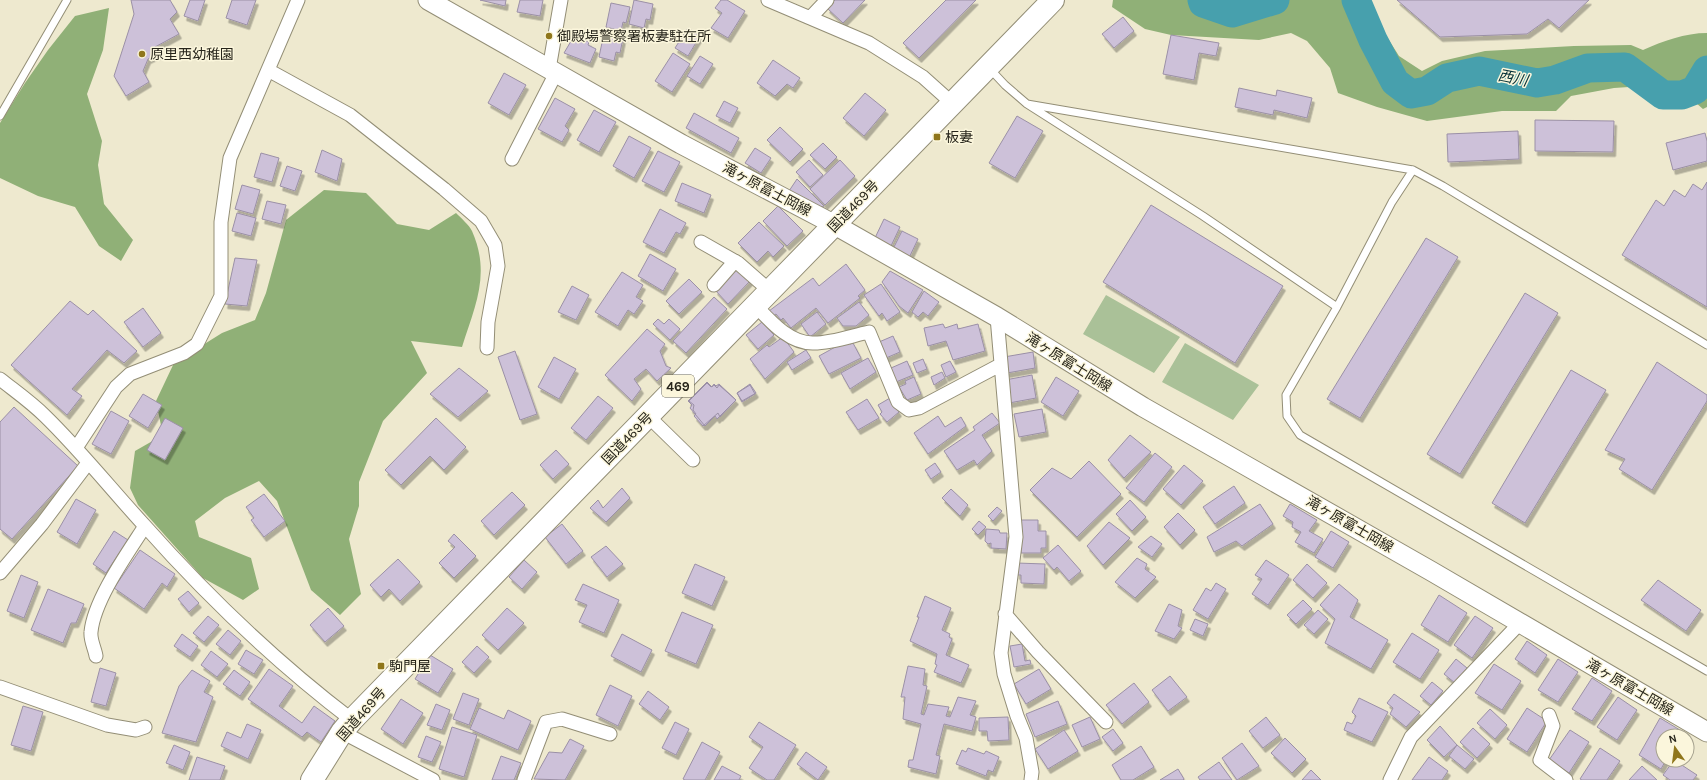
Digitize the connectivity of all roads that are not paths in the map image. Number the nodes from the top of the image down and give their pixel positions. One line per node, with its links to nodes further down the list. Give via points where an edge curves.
1 (67, 0): 14 (lane)
2 (298, 0): 10 (street)
3 (428, 0): 11 (main road, 滝ヶ原富士岡線)
4 (561, 0): 11 (street)
5 (768, 0): 8 (street)
6 (827, 0): 8 (street)
7 (1053, 0): 9 (highway, 国道469号 / 469)
8 (810, 18): 12 (street, via 869,43 923,77)
9 (987, 66): 12 (highway, 国道469号 / 469); 13 (lane)
10 (268, 70): 25 (street, via 350,115 481,221 494,245 498,266 488,322); 29 (street, via 230,158 221,222 221,296 197,344 184,353 130,374 120,382)
11 (552, 71): 15 (street); 17 (main road, 滝ヶ原富士岡線, via 680,144)
12 (952, 103): 17 (highway, 国道469号 / 469)
13 (1027, 104): 16 (lane); 22 (lane, via 1203,216)
14 (0, 116)
15 (512, 159)
16 (1412, 170): 22 (lane); 24 (lane, via 1443,186)
17 (835, 225): 21 (highway, 国道469号 / 469); 23 (main road, 滝ヶ原富士岡線)
18 (702, 242): 19 (street)
19 (735, 261): 20 (street); 21 (street)
20 (714, 285)
21 (763, 299): 26 (street, via 782,332 804,342 814,344 868,332 898,402 909,410 919,408); 28 (highway, 国道469号 / 469)
22 (1336, 307): 37 (lane, via 1286,395 1287,416 1300,436)
23 (997, 317): 26 (street); 35 (main road, 滝ヶ原富士岡線, via 1143,407)
24 (1707, 345)
25 (487, 348)
26 (1000, 365): 34 (street, via 1016,537)
27 (0, 379): 29 (street, via 43,414)
28 (648, 416): 30 (street); 41 (highway, 国道469号 / 469)
29 (76, 448): 31 (street)
30 (693, 460)
31 (88, 463): 32 (street); 33 (street, via 42,524)
32 (145, 526): 36 (street, via 120,566 97,611 91,633); 41 (street, via 229,614 325,699)
33 (0, 573)
34 (1005, 614): 40 (street); 48 (street, via 1001,653 1006,681 1026,738)
35 (1520, 623): 43 (main road, 滝ヶ原富士岡線); 49 (street, via 1411,737)
36 (96, 656)
37 (1707, 672)
38 (0, 687): 42 (street, via 107,725 136,730)
39 (1549, 715): 50 (street, via 1553,726 1540,760)
40 (1106, 722)
41 (347, 726): 45 (highway, 国道469号 / 469); 46 (street)
42 (145, 727)
43 (1707, 732)
44 (610, 734): 47 (street, via 562,719 546,722)
45 (312, 780)
46 (433, 780)
47 (524, 780)
48 (1031, 780)
49 (1390, 780)
50 (1566, 780)

